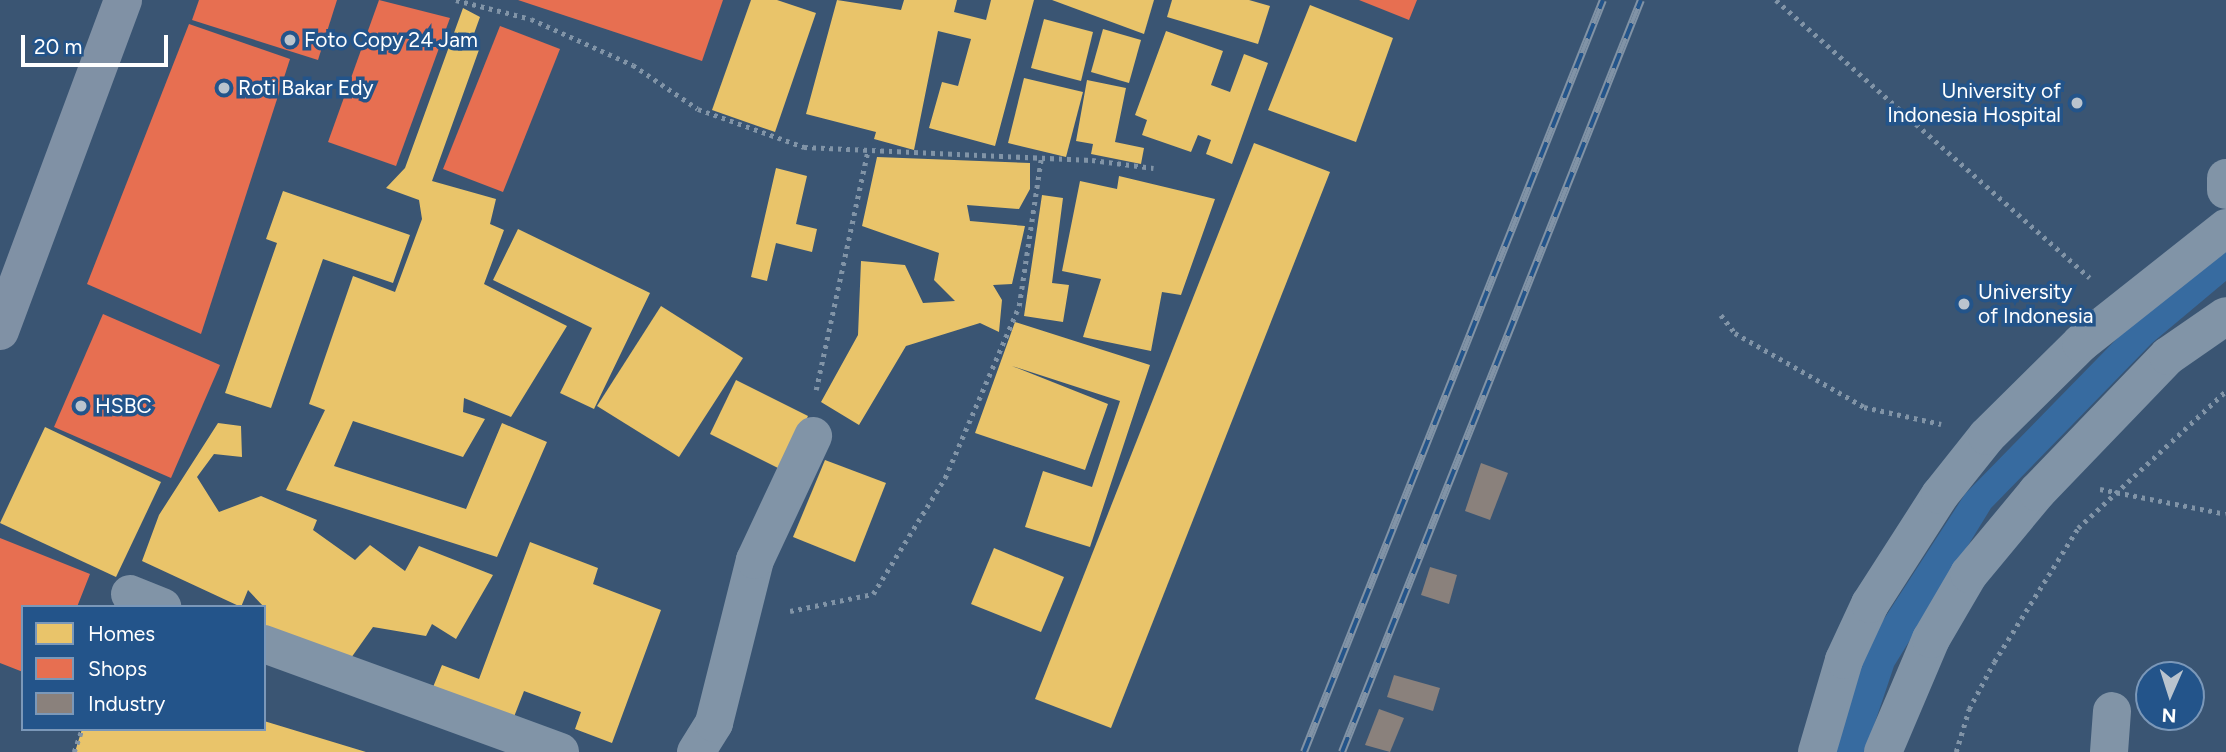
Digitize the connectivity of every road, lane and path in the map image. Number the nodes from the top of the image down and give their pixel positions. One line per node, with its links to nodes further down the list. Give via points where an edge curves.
1 (122, 0): 13 (main road)
2 (456, 0): 4 (path, via 569,36 633,65 698,109 804,147)
3 (1776, 0): 10 (path, via 2091,279)
4 (868, 150): 5 (path); 15 (path, via 812,408)
5 (1041, 158): 6 (path); 20 (path, via 1019,306 945,478 873,594)
6 (1153, 169)
7 (2226, 178): 8 (street)
8 (2226, 190)
9 (2226, 228): 16 (street, via 2081,342)
10 (2101, 272)
11 (1721, 315): 16 (path, via 1735,333 1864,407)
12 (2226, 316): 17 (street, via 2168,356)
13 (0, 331)
14 (2226, 391): 18 (path)
15 (813, 436): 20 (street, via 755,560)
16 (1987, 436): 27 (street, via 1905,545 1870,604 1844,660)
17 (2056, 472): 18 (path); 28 (street, via 1969,574 1926,651)
18 (2112, 494): 19 (path); 29 (path, via 2044,578 1969,709)
19 (2226, 514)
20 (740, 621): 26 (street, via 714,723)
21 (266, 645): 25 (street)
22 (2112, 711): 30 (street)
23 (81, 731): 24 (path)
24 (74, 752)
25 (560, 752)
26 (696, 752)
27 (1817, 752)
28 (1883, 752)
29 (1956, 752)
30 (2109, 752)

